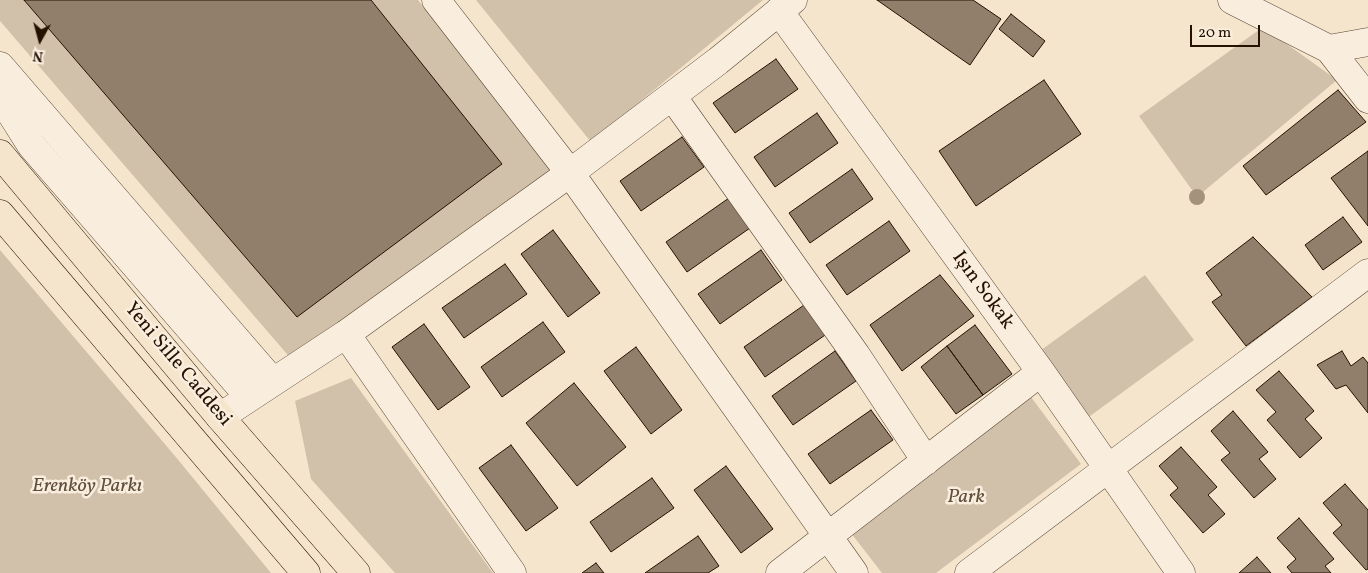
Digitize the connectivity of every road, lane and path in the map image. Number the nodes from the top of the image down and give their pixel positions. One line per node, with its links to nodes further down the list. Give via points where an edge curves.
1 (436, 0): 11 (street)
2 (1232, 0): 5 (street)
3 (786, 5): 8 (street); 16 (street, Işın Sokak)
4 (1368, 42): 5 (street)
5 (1329, 49): 9 (street)
6 (0, 66): 17 (street)
7 (0, 96): 18 (street, via 31,146)
8 (672, 96): 11 (street); 20 (street, via 856,355)
9 (1368, 99)
10 (0, 154): 19 (main road, Yeni Sille Caddesi)
11 (570, 173): 15 (street); 22 (street)
12 (0, 214): 24 (main road, Yeni Sille Caddesi)
13 (0, 229): 23 (street)
14 (1368, 273): 21 (street)
15 (346, 334): 17 (street); 26 (street)
16 (1041, 372): 20 (street); 21 (street, Işın Sokak)
17 (273, 382): 19 (street)
18 (245, 392)
19 (220, 417): 25 (main road, Yeni Sille Caddesi)
20 (926, 461): 22 (street)
21 (1108, 469): 29 (street); 30 (street, Işın Sokak)
22 (828, 537): 27 (street); 28 (street)
23 (299, 573)
24 (306, 573)
25 (356, 573)
26 (512, 573)
27 (780, 573)
28 (854, 573)
29 (969, 573)
30 (1181, 573)

